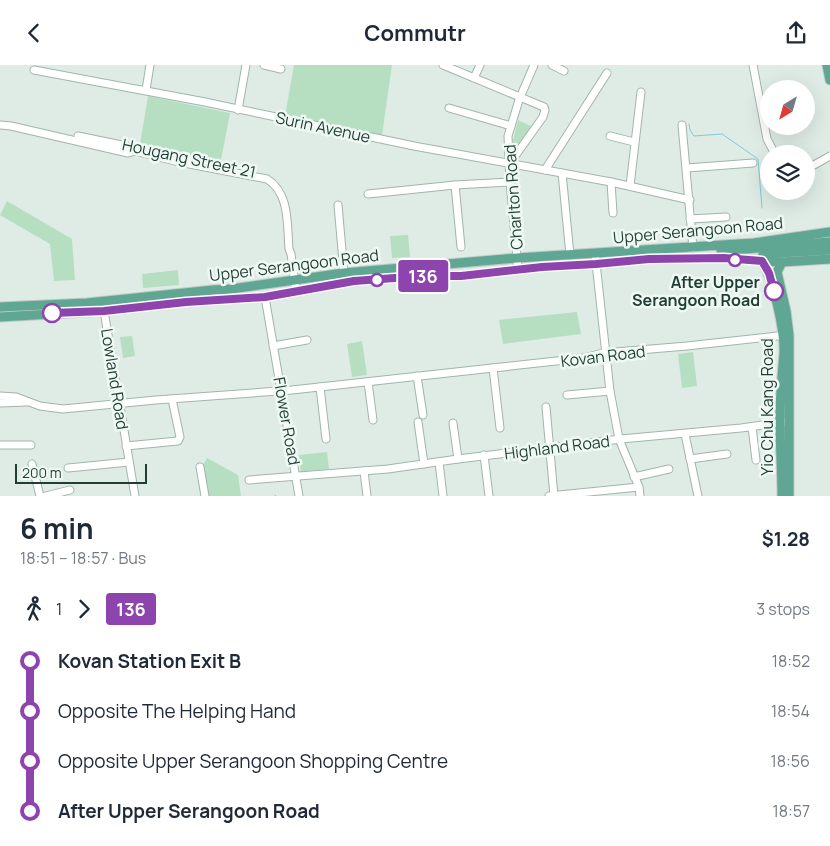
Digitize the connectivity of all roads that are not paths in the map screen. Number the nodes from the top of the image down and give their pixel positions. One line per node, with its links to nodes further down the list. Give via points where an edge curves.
1 (150, 65): 18 (street)
2 (246, 65): 23 (street)
3 (264, 65): 11 (street)
4 (443, 65): 15 (street)
5 (480, 65): 15 (street)
6 (534, 65): 20 (street, Charlton Road)
7 (552, 65): 13 (street)
8 (753, 65): 21 (street)
9 (757, 65): 17 (street)
10 (827, 66): 16 (main road)
11 (281, 69)
12 (34, 70): 18 (street, Surin Avenue)
13 (564, 71)
14 (607, 73): 34 (street)
15 (474, 79): 20 (street)
16 (830, 80)
17 (760, 84)
18 (146, 91): 23 (street, Surin Avenue)
19 (640, 92): 28 (street)
20 (520, 97): 26 (street, Charlton Road); 30 (street, via 544,107 545,111)
21 (760, 100)
22 (449, 108): 26 (street, Charlton Road)
23 (238, 109): 30 (street, Surin Avenue)
24 (0, 123): 63 (street, Hougang Street 21, via 123,152 135,151 267,179 279,188 284,198)
25 (682, 125): 33 (street)
26 (511, 126): 30 (street, Charlton Road)
27 (610, 136): 28 (street)
28 (634, 142): 39 (street)
29 (830, 156): 32 (street)
30 (509, 163): 34 (street, Surin Avenue); 36 (street, Charlton Road)
31 (753, 163): 33 (street)
32 (815, 164)
33 (687, 168): 41 (street)
34 (545, 170): 35 (street, Surin Avenue)
35 (562, 173): 37 (street, Surin Avenue); 53 (street)
36 (510, 182): 38 (street); 54 (street, Charlton Road)
37 (611, 182): 39 (street, Surin Avenue); 43 (street)
38 (455, 185): 40 (street); 48 (street)
39 (630, 186): 41 (street, Surin Avenue)
40 (368, 194)
41 (689, 200): 45 (street)
42 (338, 205): 61 (street)
43 (613, 213)
44 (726, 217): 45 (street)
45 (691, 219): 49 (street)
46 (830, 232): 49 (main road, Upper Serangoon Road)
47 (830, 242): 50 (main road, via 732,251)
48 (460, 247)
49 (694, 248): 50 (main road, Upper Serangoon Road)
50 (668, 249): 52 (main road, Upper Serangoon Road)
51 (830, 250): 55 (main road)
52 (595, 253): 53 (main road, Upper Serangoon Road); 59 (street)
53 (570, 255): 54 (main road, Upper Serangoon Road)
54 (517, 258): 60 (street, Charlton Road); 61 (main road, Upper Serangoon Road)
55 (724, 258): 57 (main road, Upper Serangoon Road); 59 (main road, Upper Serangoon Road, via 655,258)
56 (830, 259): 58 (main road, Upper Serangoon Road)
57 (762, 261): 58 (main road, Upper Serangoon Road); 62 (main road, Yio Chu Kang Road)
58 (782, 262): 62 (main road)
59 (596, 264): 60 (main road, Upper Serangoon Road); 74 (street)
60 (518, 269): 64 (main road, Upper Serangoon Road, via 461,276 354,281)
61 (344, 273): 63 (main road, Upper Serangoon Road)
62 (773, 273): 71 (main road, Yio Chu Kang Road, via 786,311)
63 (294, 281): 64 (street, Hougang Street 21); 68 (main road, Upper Serangoon Road)
64 (296, 292): 65 (main road, Upper Serangoon Road)
65 (265, 297): 69 (main road, Upper Serangoon Road); 73 (street, Flower Road)
66 (0, 301): 68 (main road)
67 (0, 307): 68 (main road, Upper Serangoon Road)
68 (12, 307)
69 (104, 311): 70 (main road, Upper Serangoon Road); 81 (street, Lowland Road)
70 (0, 317)
71 (786, 335): 74 (street, Kovan Road); 93 (main road, Yio Chu Kang Road, via 781,380)
72 (307, 340): 73 (street)
73 (273, 345): 79 (street, Flower Road)
74 (605, 353): 75 (street, Kovan Road); 80 (street)
75 (493, 368): 76 (street, Kovan Road); 96 (street)
76 (417, 376): 77 (street, Kovan Road); 90 (street)
77 (368, 382): 78 (street, Kovan Road); 91 (street)
78 (320, 387): 79 (street, Kovan Road); 98 (street)
79 (281, 390): 84 (street, Kovan Road); 117 (street, Flower Road)
80 (610, 391): 82 (street); 99 (street)
81 (117, 393): 87 (street, Lowland Road); 88 (street)
82 (567, 395)
83 (0, 396): 85 (street, Kovan Road)
84 (172, 399): 87 (street, Kovan Road); 102 (street, Lowland Road, via 179,440 175,443)
85 (27, 402): 86 (street, Kovan Road); 88 (street, Kovan Road, via 58,409)
86 (0, 403)
87 (119, 404): 88 (street, Kovan Road); 102 (street, Lowland Road)
88 (102, 406)
89 (546, 407): 103 (street)
90 (423, 415)
91 (373, 420)
92 (418, 422): 112 (street)
93 (784, 422): 95 (street, Highland Road); 134 (main road, Yio Chu Kang Road); 135 (main road, Yio Chu Kang Road)
94 (453, 423): 106 (street)
95 (752, 427): 97 (street, Highland Road); 108 (street)
96 (500, 428)
97 (685, 434): 99 (street, Highland Road); 107 (street)
98 (326, 439)
99 (620, 439): 103 (street, Highland Road); 118 (street)
100 (0, 445): 101 (street)
101 (31, 445)
102 (126, 446): 109 (street, Lowland Road)
103 (549, 448): 105 (street, Highland Road); 131 (street)
104 (727, 454): 107 (street)
105 (484, 455): 106 (street, Highland Road); 129 (street)
106 (458, 459): 110 (street, Highland Road)
107 (690, 459): 133 (street)
108 (756, 460)
109 (129, 462): 114 (street); 124 (street, Lowland Road)
110 (438, 462): 112 (street, Highland Road); 128 (street)
111 (32, 464): 122 (street)
112 (424, 464): 116 (street, Highland Road)
113 (200, 467): 125 (street)
114 (68, 468)
115 (669, 469): 118 (street)
116 (364, 471): 117 (street, Highland Road); 127 (street)
117 (296, 477): 119 (street, Highland Road); 126 (street, Flower Road)
118 (634, 477): 120 (street)
119 (249, 480)
120 (639, 487): 131 (street); 132 (street)
121 (70, 490): 123 (street)
122 (40, 496)
123 (46, 496)
124 (135, 496)
125 (205, 496)
126 (299, 496)
127 (367, 496)
128 (443, 496)
129 (489, 496)
130 (549, 496): 131 (street)
131 (554, 496)
132 (640, 496)
133 (698, 496)
134 (782, 496)
135 (789, 496)

